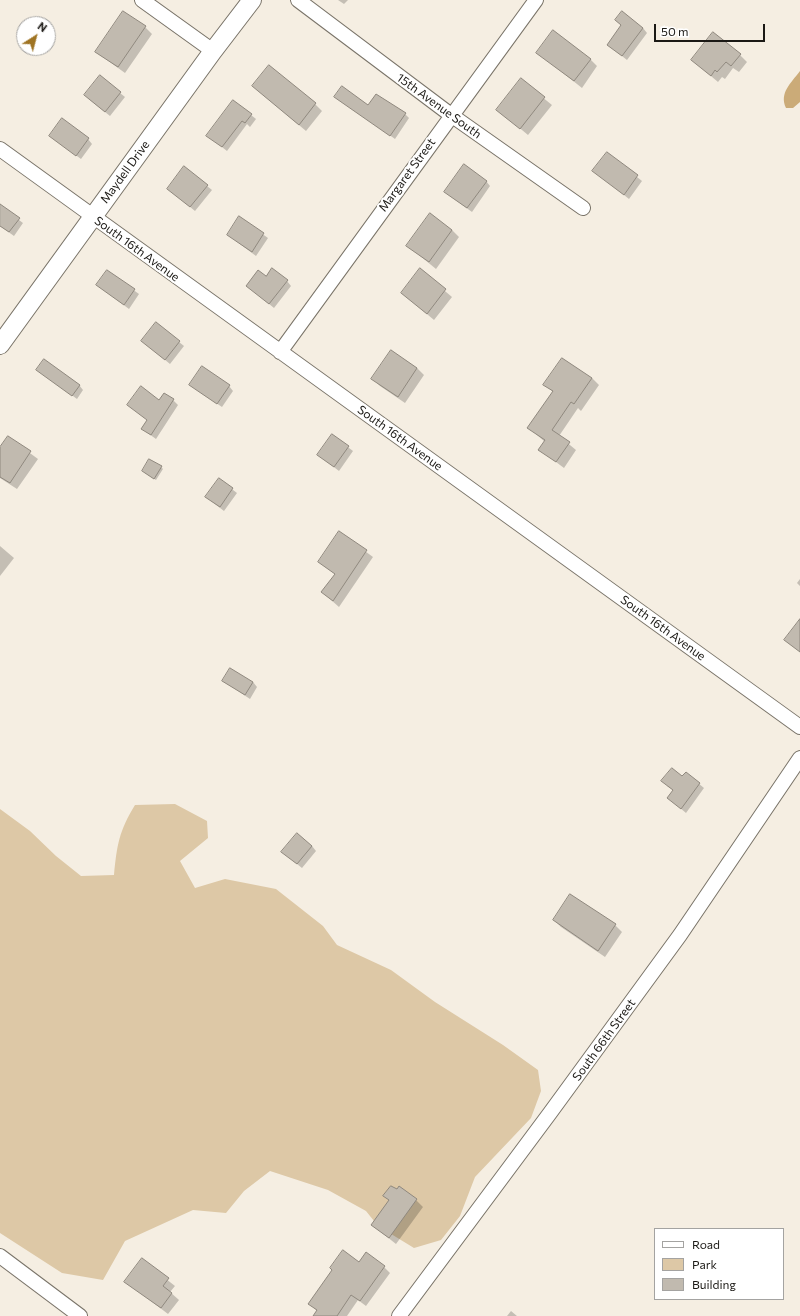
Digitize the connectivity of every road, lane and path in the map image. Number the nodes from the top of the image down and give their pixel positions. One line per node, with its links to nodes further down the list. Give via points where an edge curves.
1 (142, 0): 5 (street)
2 (252, 0): 5 (street, Maydell Drive)
3 (298, 0): 6 (street, 15th Avenue South)
4 (536, 0): 6 (street, Margaret Street)
5 (213, 52): 9 (street, Maydell Drive)
6 (451, 115): 8 (street, 15th Avenue South); 11 (street, Margaret Street)
7 (0, 149): 9 (street, South 16th Avenue)
8 (583, 208)
9 (93, 217): 10 (street, Maydell Drive); 11 (street, South 16th Avenue)
10 (0, 345)
11 (280, 352): 12 (street, South 16th Avenue)
12 (800, 727)
13 (800, 758): 16 (street, South 66th Street, via 680,935)
14 (0, 1256): 15 (street)
15 (80, 1316)
16 (399, 1316)

